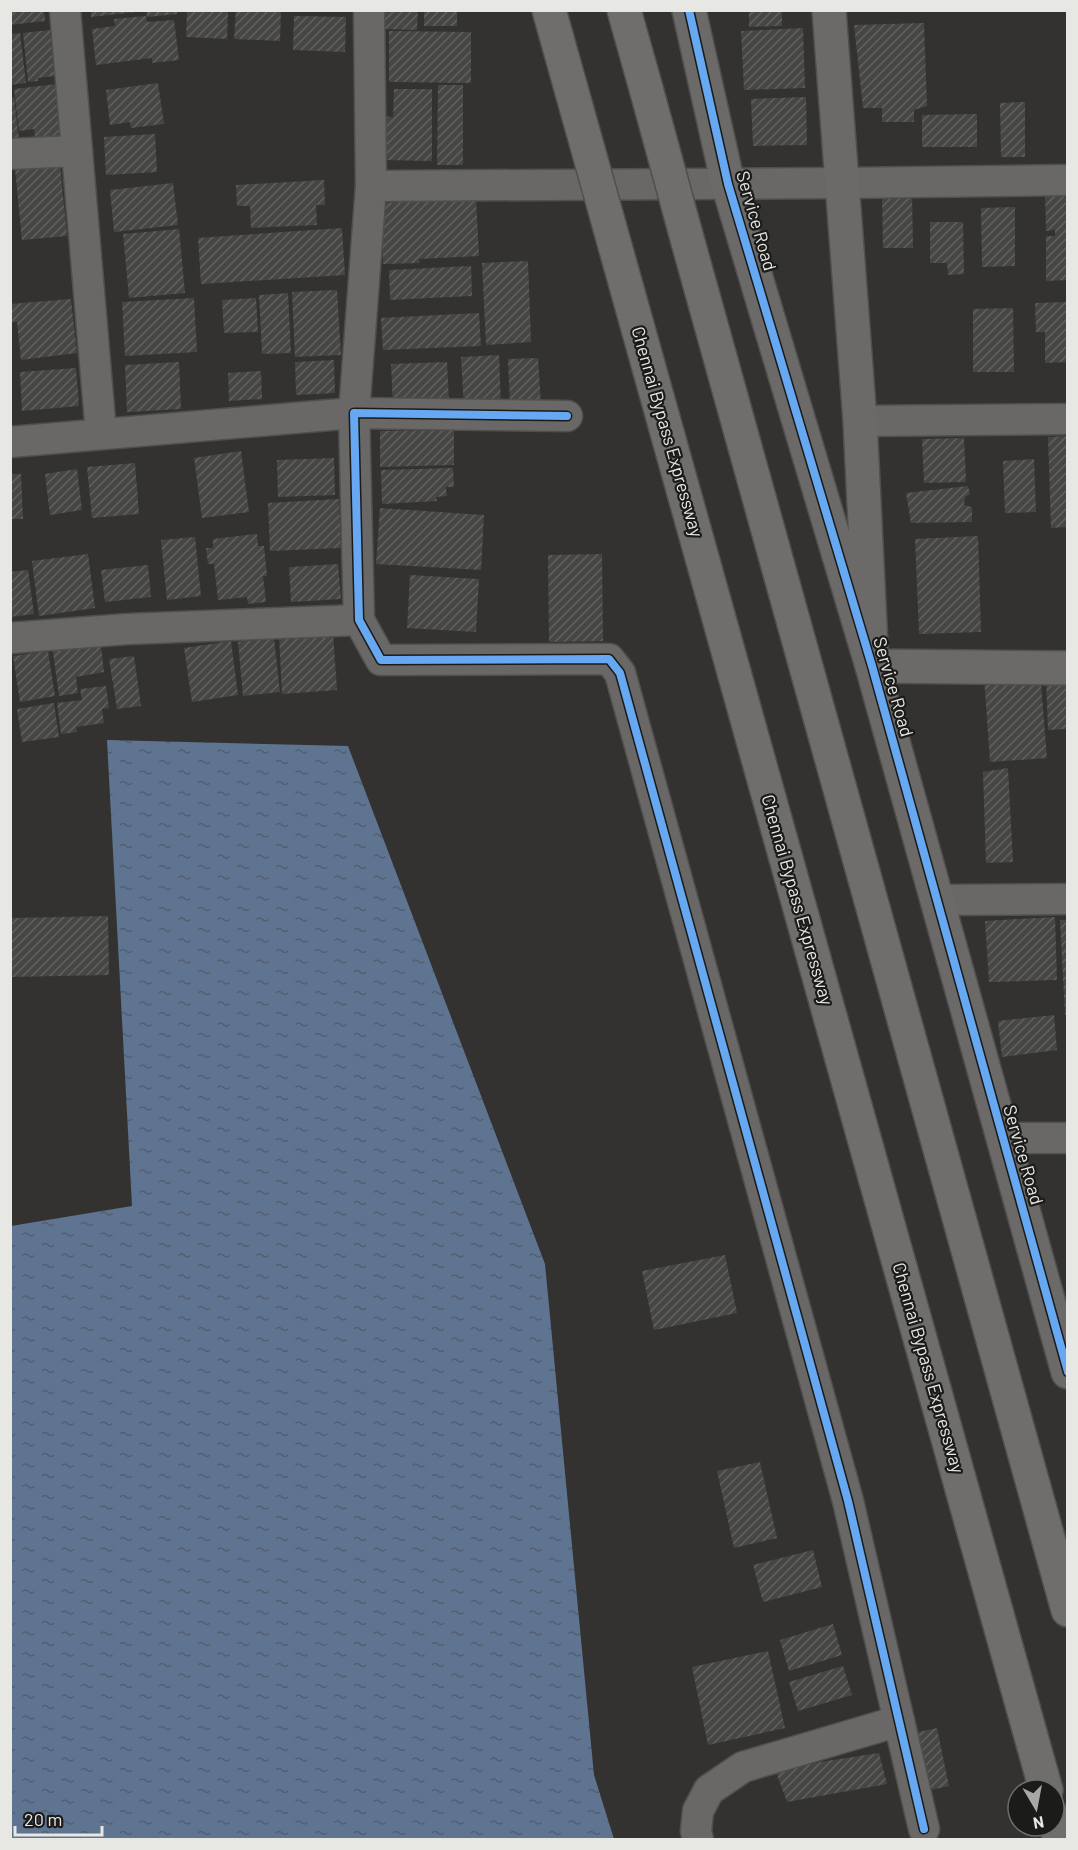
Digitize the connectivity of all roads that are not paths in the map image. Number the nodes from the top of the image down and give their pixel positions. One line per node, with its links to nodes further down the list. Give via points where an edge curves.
1 (65, 10): 7 (street)
2 (369, 10): 12 (street)
3 (549, 10): 31 (highway, Chennai Bypass Expressway, bridge)
4 (624, 10): 29 (highway, bridge)
5 (689, 10): 11 (street, Service Road)
6 (829, 10): 10 (street)
7 (77, 151): 8 (street); 17 (street)
8 (10, 154)
9 (1068, 180): 10 (street)
10 (843, 183): 11 (street); 16 (street)
11 (728, 184): 12 (street); 21 (street, Service Road)
12 (371, 186): 13 (street)
13 (354, 412): 14 (street); 17 (street); 19 (street)
14 (567, 416)
15 (1068, 419): 16 (street)
16 (860, 422): 21 (street)
17 (101, 433): 18 (street)
18 (10, 442)
19 (359, 620): 20 (street, via 128,628); 30 (street, via 381,660 609,659 620,673 848,1502)
20 (10, 638)
21 (872, 666): 22 (street); 24 (street, Service Road)
22 (1068, 668)
23 (1068, 899): 24 (street)
24 (937, 900): 25 (street, Service Road)
25 (1003, 1138): 26 (street); 27 (street, Service Road)
26 (1068, 1138)
27 (1062, 1328): 28 (street, Service Road)
28 (1068, 1372)
29 (1068, 1610)
30 (899, 1721): 32 (street); 33 (street, via 743,1767 709,1790 698,1811)
31 (1043, 1778)
32 (924, 1829)
33 (698, 1839)

